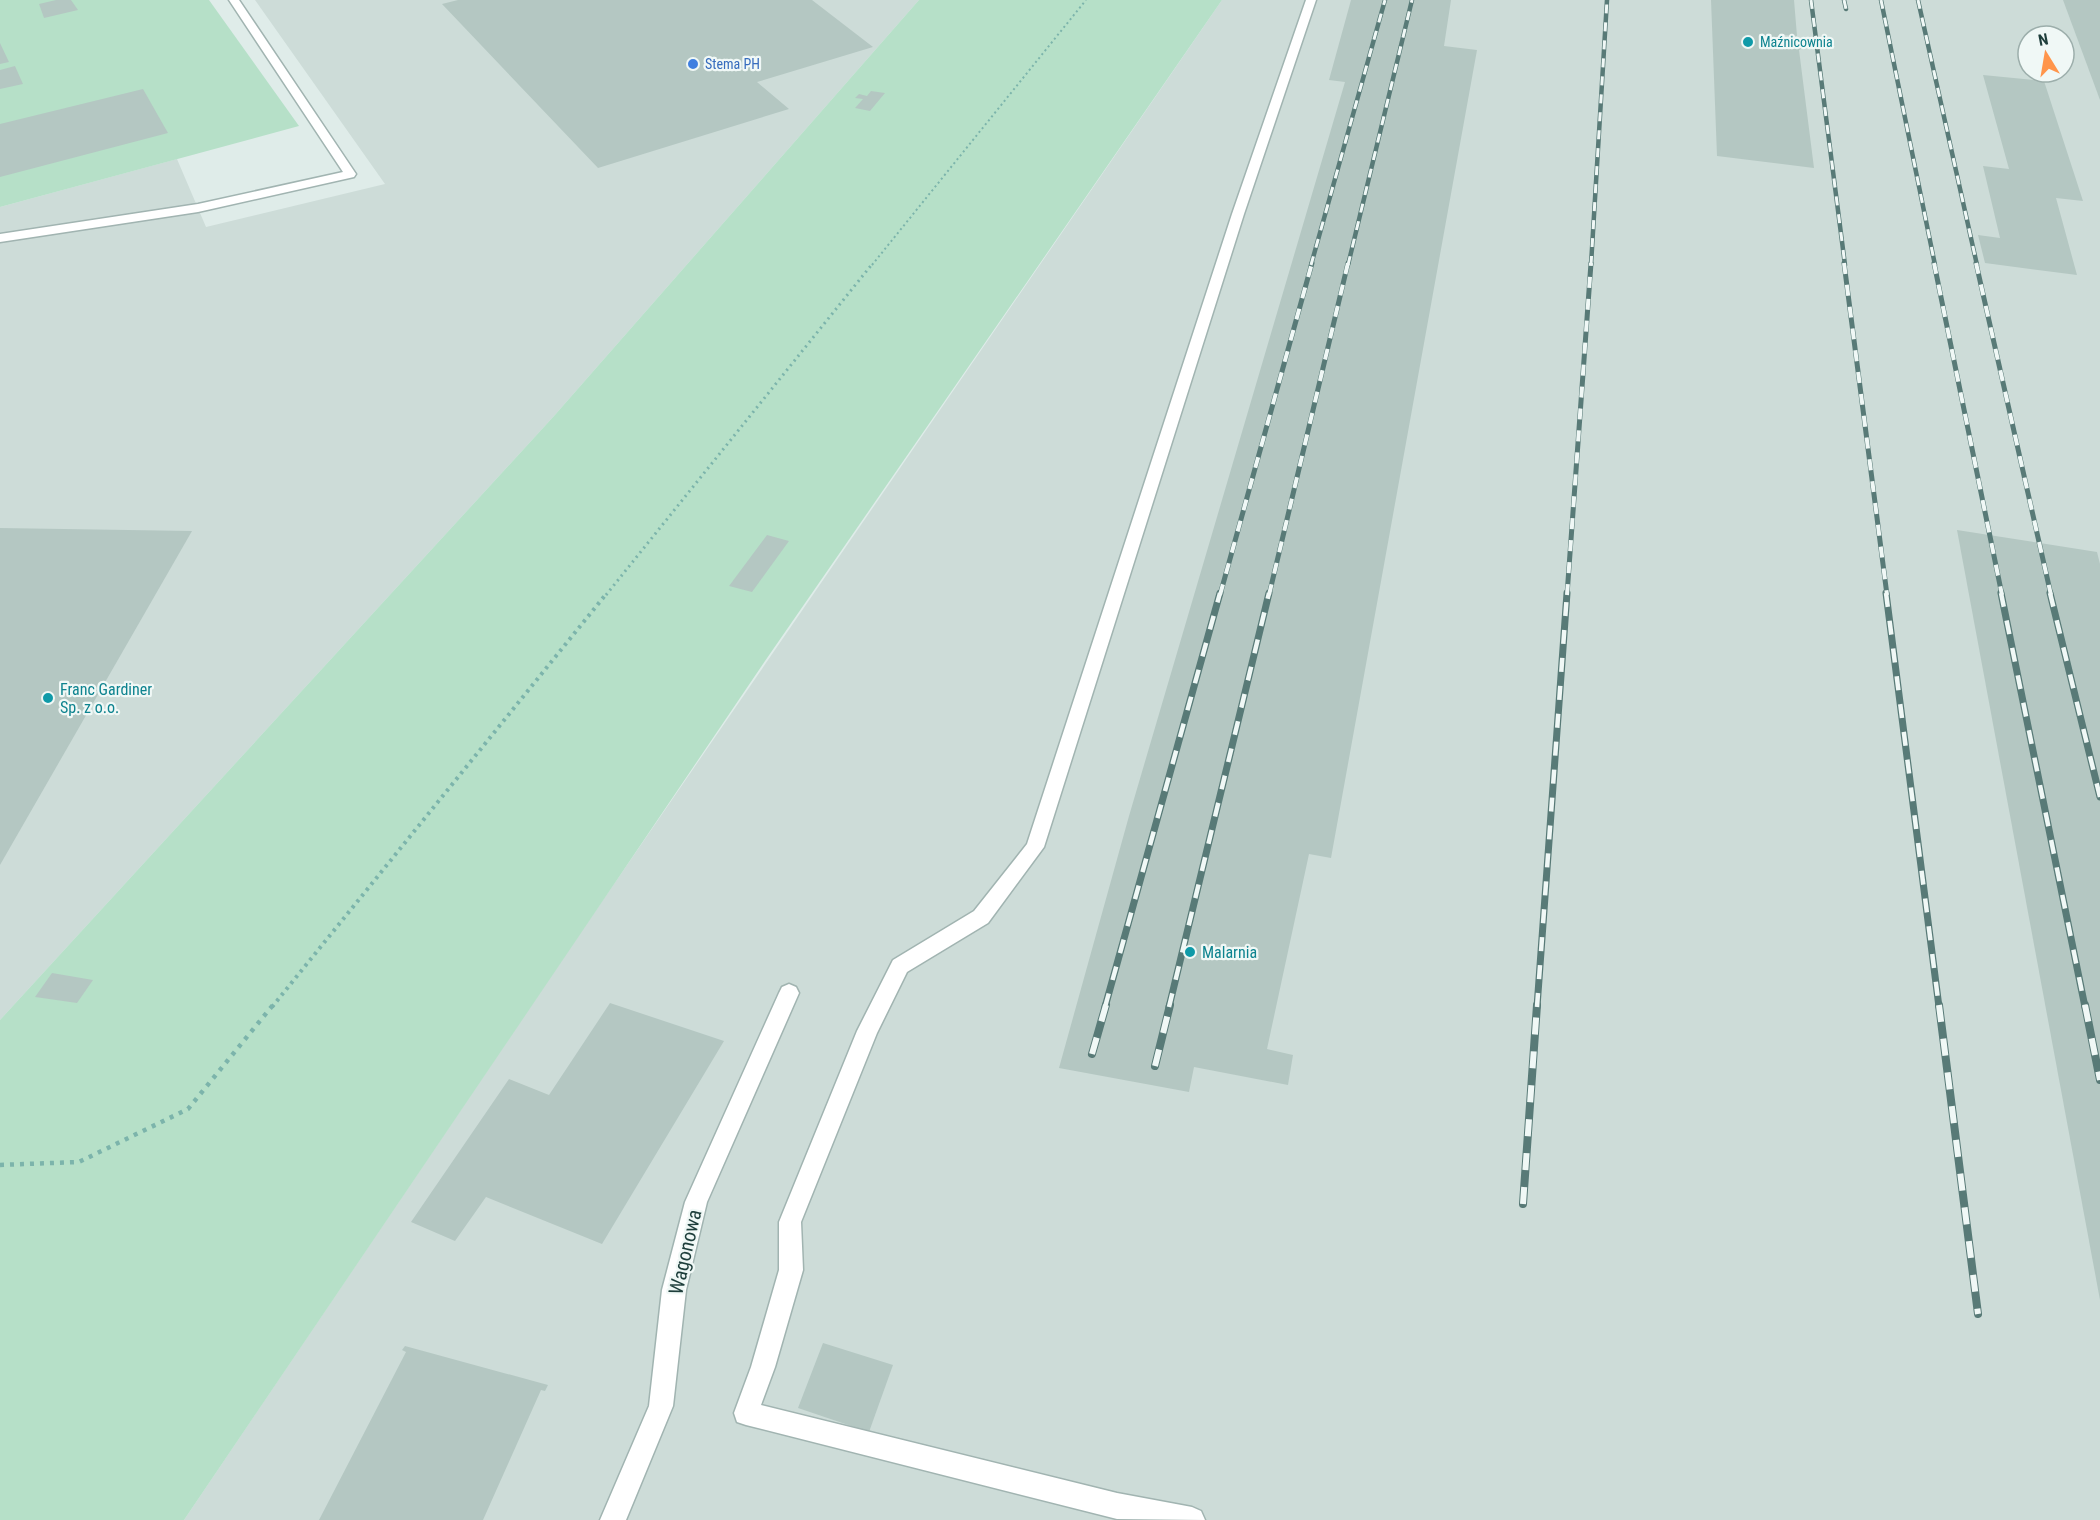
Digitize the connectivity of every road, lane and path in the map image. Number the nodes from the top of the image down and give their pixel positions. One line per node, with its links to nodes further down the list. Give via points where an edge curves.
1 (234, 0): 4 (lane, via 350,174 187,210)
2 (1086, 0): 6 (path, via 188,1109 79,1162)
3 (1311, 0): 8 (lane, via 1238,213 1035,847 981,916 900,966 867,1031 790,1222 791,1269 746,1413 1117,1506)
4 (0, 238)
5 (789, 993): 7 (lane, Wagonowa, via 696,1202 674,1290 661,1406)
6 (0, 1165)
7 (613, 1520)
8 (1192, 1520)

